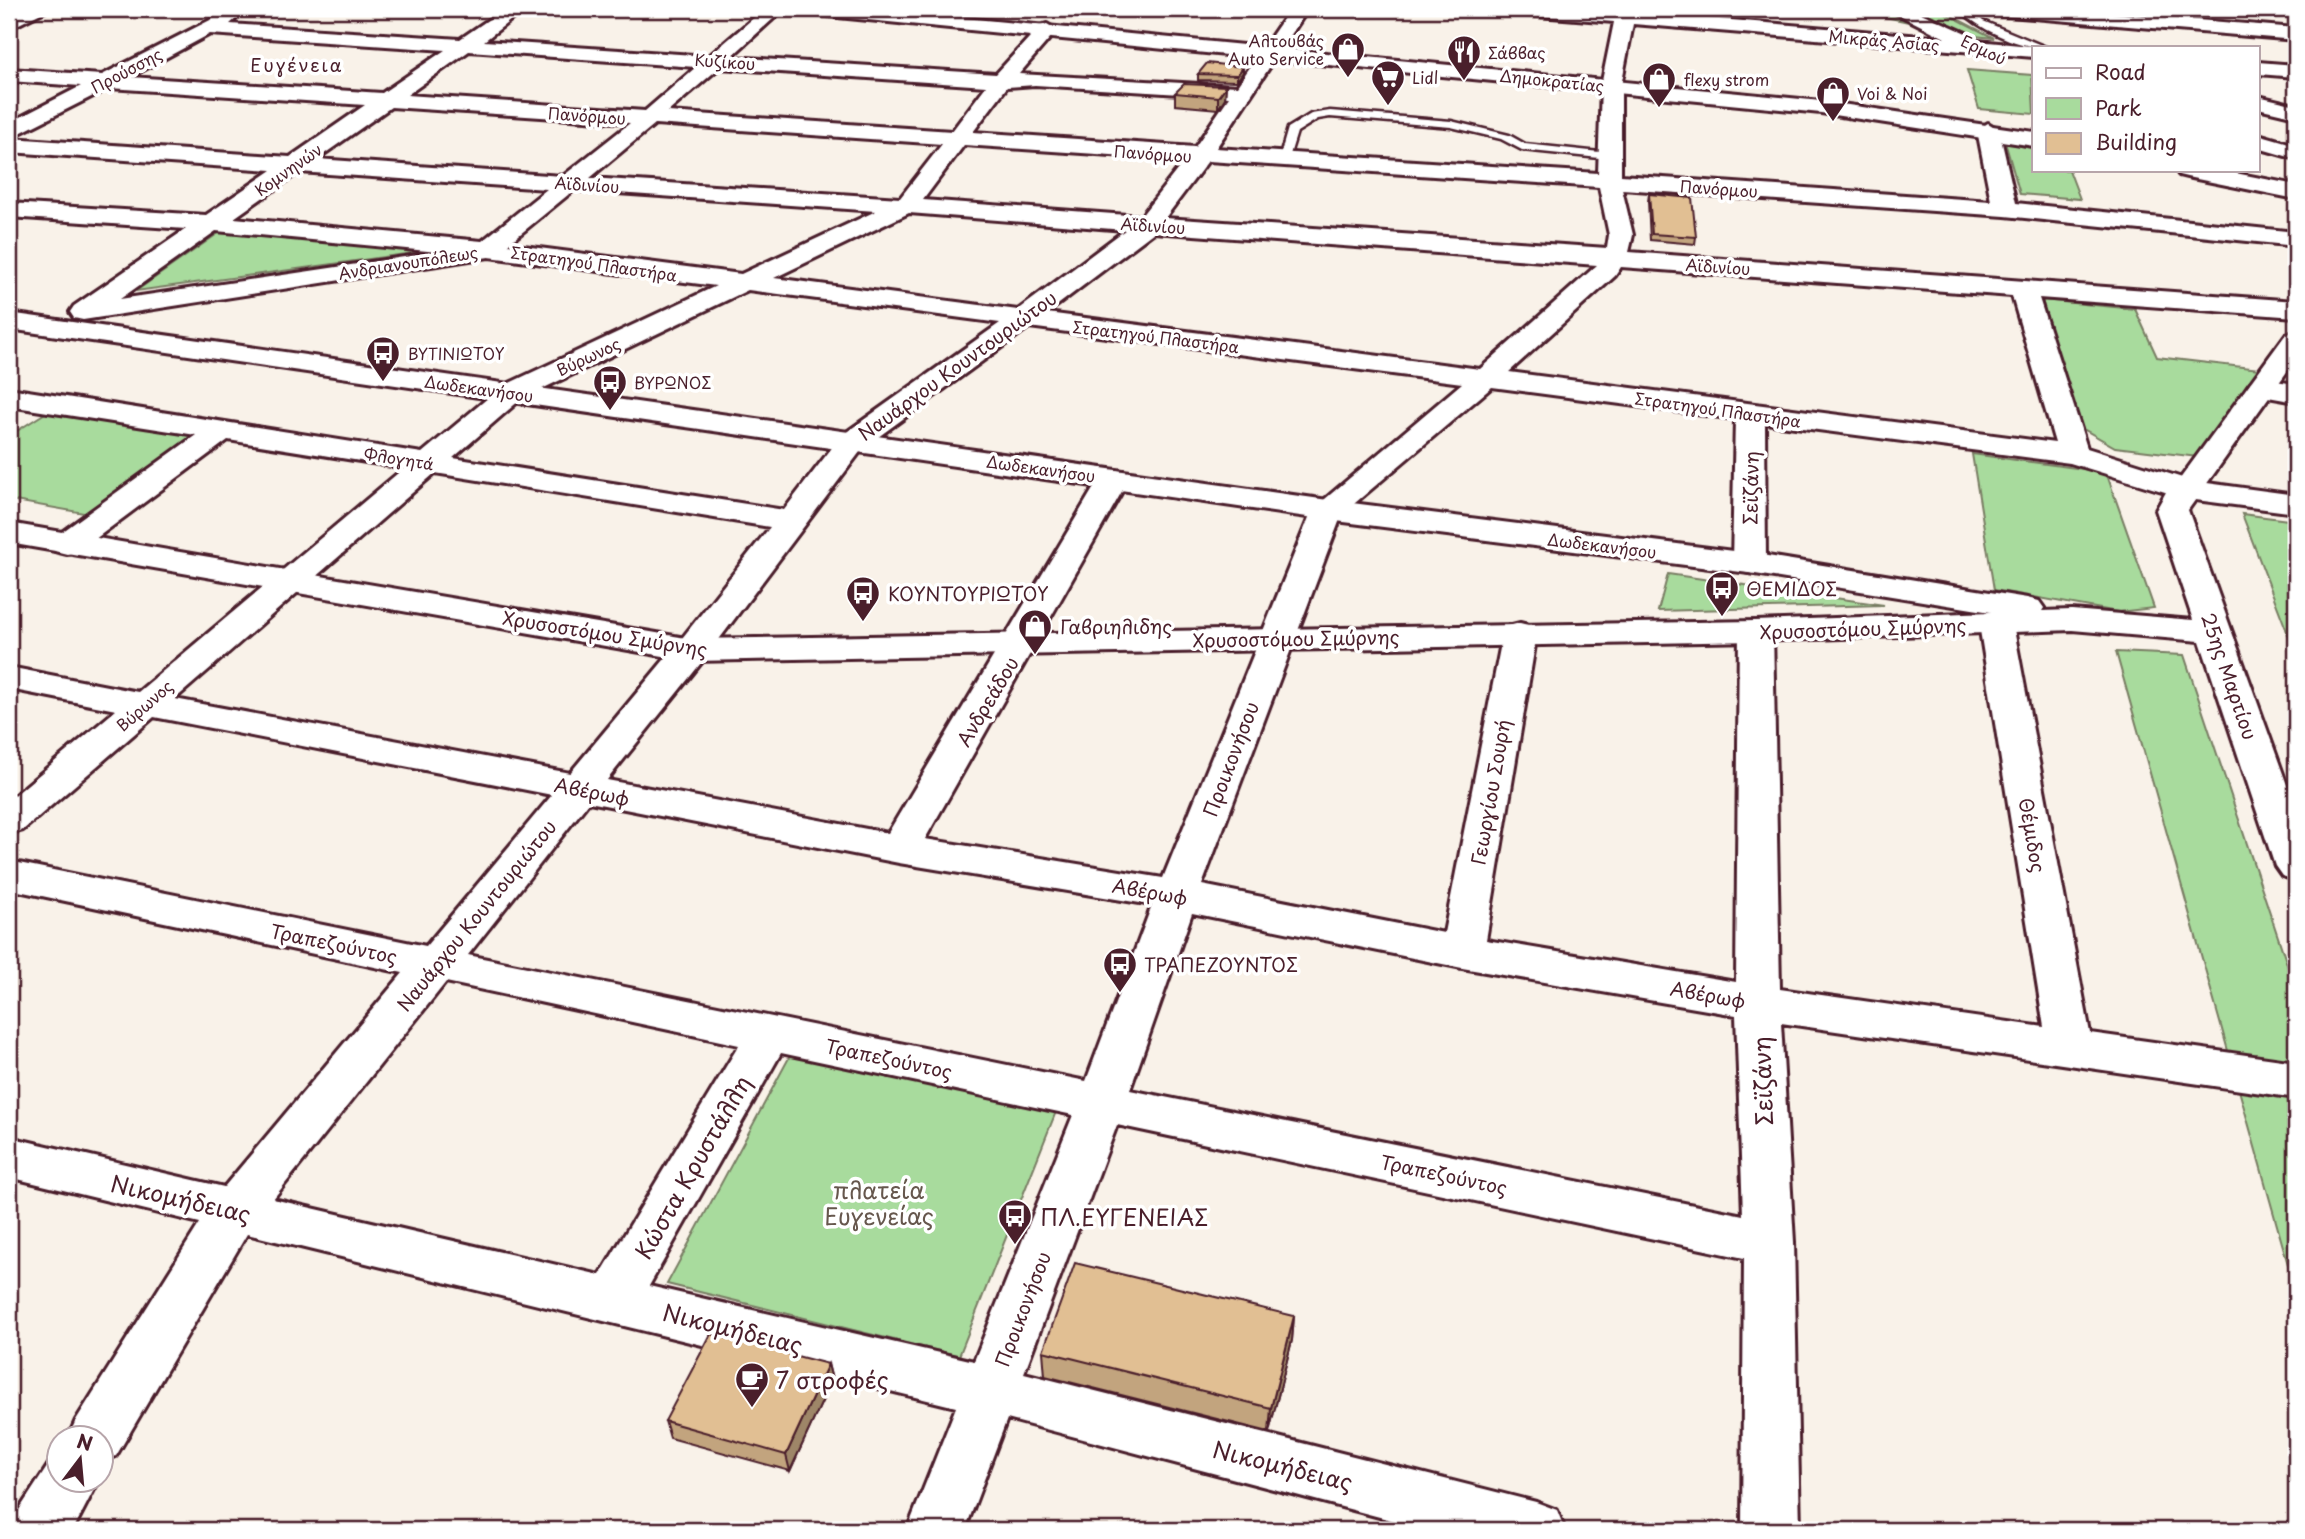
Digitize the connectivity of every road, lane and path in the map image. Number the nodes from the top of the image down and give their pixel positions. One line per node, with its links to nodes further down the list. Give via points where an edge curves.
1 (40, 9): 15 (street)
2 (244, 9): 16 (street, Προύσσης)
3 (516, 9): 18 (street, Κομνηνών)
4 (775, 9): 24 (street, Ανδριανουπόλεως)
5 (817, 9): 14 (street, Δημοκρατίας)
6 (921, 9): 14 (street, Δημοκρατίας)
7 (1299, 9): 20 (street, Ναυάρχου Κουντουριώτου)
8 (1526, 9): 13 (street, Μικράς Ασίας)
9 (1897, 9): 21 (street, Ερμού)
10 (1964, 9): 19 (lane, via 1980,23)
11 (1997, 9): 17 (street)
12 (2267, 9): 17 (street)
13 (1625, 13): 21 (street, Μικράς Ασίας); 29 (street)
14 (1045, 20): 20 (street, Δημοκρατίας); 30 (street, Βύρωνος)
15 (12, 21)
16 (207, 28): 18 (street, Κυζίκου); 31 (street, Προύσσης)
17 (2289, 33): 23 (street)
18 (466, 44): 24 (street, Κυζίκου); 33 (street, Κομνηνών)
19 (2038, 46)
20 (1272, 47): 29 (street, Δημοκρατίας); 32 (street, Ναυάρχου Κουντουριώτου)
21 (1982, 48): 22 (street, Μικράς Ασίας); 26 (street, Ερμού)
22 (2032, 51)
23 (2296, 57)
24 (716, 60): 30 (street, Κυζίκου); 36 (street, Ανδριανουπόλεως)
25 (2260, 68): 27 (street)
26 (2032, 70)
27 (2296, 71)
28 (9, 75): 31 (street, Πανόρμου)
29 (1611, 80): 37 (street, Δημοκρατίας); 38 (street, Δημοκρατίας, via 1823,95); 48 (street)
30 (1001, 81): 32 (street, Κυζίκου); 41 (street, Βύρωνος)
31 (104, 82): 33 (street, Πανόρμου); 39 (street, Προύσσης)
32 (1243, 91): 45 (street, Ναυάρχου Κουντουριώτου)
33 (385, 101): 36 (street, Πανόρμου); 47 (street, Κομνηνών)
34 (2260, 102): 35 (street)
35 (2296, 111)
36 (648, 119): 41 (street, Πανόρμου); 52 (street, Ανδριανουπόλεως)
37 (1988, 130): 40 (street, Δημοκρατίας); 55 (street)
38 (2032, 130)
39 (9, 132)
40 (2032, 139)
41 (957, 140): 45 (street, Πανόρμου); 54 (street, Βύρωνος)
42 (2260, 142): 44 (street)
43 (9, 145): 47 (street, Αϊδινίου)
44 (2296, 152)
45 (1200, 156): 46 (street, Πανόρμου); 58 (street, Ναυάρχου Κουντουριώτου)
46 (1282, 161): 48 (street, Πανόρμου); 48 (lane, via 1292,130 1315,116 1329,114 1451,124)
47 (294, 165): 52 (street, Αϊδινίου); 57 (street, Κομνηνών)
48 (1609, 169): 55 (street, Πανόρμου); 61 (street, via 1621,235)
49 (2197, 172): 53 (street)
50 (2247, 172): 51 (street)
51 (2296, 181)
52 (570, 183): 54 (street, Αϊδινίου); 60 (street, Ανδριανουπόλεως)
53 (2296, 191)
54 (906, 206): 58 (street, Αϊδινίου); 62 (street, Βύρωνος)
55 (2005, 209): 59 (street, Πανόρμου)
56 (9, 210): 57 (street, Στρατηγού Πλαστήρα)
57 (211, 223): 60 (street, Στρατηγού Πλαστήρα); 66 (street, Κομνηνών)
58 (1147, 225): 61 (street, Αϊδινίου); 65 (street, Ναυάρχου Κουντουριώτου)
59 (2296, 239)
60 (487, 249): 62 (street, Στρατηγού Πλαστήρα); 66 (street, Ανδριανουπόλεως)
61 (1615, 258): 63 (street, Αϊδινίου); 69 (street, Προικονήσου)
62 (742, 283): 65 (street, Στρατηγού Πλαστήρα); 71 (street, Βύρωνος)
63 (2024, 288): 64 (street, Αϊδινίου); 77 (street)
64 (2296, 309)
65 (1023, 319): 69 (street, Στρατηγού Πλαστήρα); 76 (street, Ναυάρχου Κουντουριώτου)
66 (72, 320): 67 (street, Δωδεκανήσου); 71 (street, Δωδεκανήσου)
67 (12, 324)
68 (2296, 340): 70 (street)
69 (1486, 378): 74 (street, Στρατηγού Πλαστήρα); 82 (street, Προικονήσου)
70 (2261, 388): 72 (street); 80 (street)
71 (511, 393): 76 (street, Δωδεκανήσου); 78 (street, Βύρωνος)
72 (2296, 393)
73 (9, 397): 75 (street, Φλογητά)
74 (1750, 413): 77 (street, Στρατηγού Πλαστήρα); 86 (street, Σεϊζάνη)
75 (223, 430): 78 (street, Φλογητά); 85 (street)
76 (852, 442): 79 (street, Δωδεκανήσου); 83 (street, Ναυάρχου Κουντουριώτου)
77 (2074, 454): 80 (street, Στρατηγού Πλαστήρα)
78 (427, 463): 83 (street, Φλογητά); 87 (street, Βύρωνος)
79 (1114, 479): 82 (street, Δωδεκανήσου); 94 (street, Ανδρεάδου)
80 (2188, 490): 81 (street, Στρατηγού Πλαστήρα); 91 (street, 25ης Μαρτίου, via 2172,510)
81 (2296, 504)
82 (1328, 510): 86 (street, Δωδεκανήσου); 93 (street, Προικονήσου)
83 (789, 520): 95 (street, Ναυάρχου Κουντουριώτου)
84 (9, 533): 85 (street, Χρυσοστόμου Σμύρνης)
85 (67, 544): 87 (street, Χρυσοστόμου Σμύρνης)
86 (1749, 563): 88 (street, Δωδεκανήσου, via 2009,604)
87 (288, 581): 95 (street, Χρυσοστόμου Σμύρνης); 97 (street, Βύρωνος)
88 (2071, 620): 89 (street, Χρυσοστόμου Σμύρνης); 91 (street, Χρυσοστόμου Σμύρνης)
89 (1997, 624): 90 (street, Χρυσοστόμου Σμύρνης); 108 (street, Θέμιδος)
90 (1756, 631): 92 (street, Χρυσοστόμου Σμύρνης); 106 (street, Σεϊζάνη)
91 (2214, 632): 101 (street, 25ης Μαρτίου)
92 (1520, 633): 93 (street, Χρυσοστόμου Σμύρνης); 104 (street, Γεωργίου Σουρή)
93 (1277, 639): 94 (street, Χρυσοστόμου Σμύρνης); 103 (street, Προικονήσου)
94 (1020, 644): 95 (street, Χρυσοστόμου Σμύρνης); 100 (street, Ανδρεάδου)
95 (692, 650): 98 (street, Ναυάρχου Κουντουριώτου)
96 (9, 678): 97 (street, Αβέρωφ)
97 (146, 703): 98 (street, Αβέρωφ); 99 (street, Βύρωνος)
98 (580, 788): 100 (street, Αβέρωφ); 105 (street, Ναυάρχου Κουντουριώτου)
99 (9, 821)
100 (899, 849): 103 (street, Αβέρωφ)
101 (2296, 866)
102 (9, 875): 105 (street, Τραπεζούντος)
103 (1177, 895): 104 (street, Αβέρωφ); 110 (street, Προικονήσου)
104 (1462, 951): 106 (street, Αβέρωφ)
105 (437, 964): 107 (street, Τραπεζούντος); 112 (street, Ναυάρχου Κουντουριώτου)
106 (1758, 1003): 108 (street, Αβέρωφ); 113 (street, Σεϊζάνη)
107 (769, 1034): 110 (street, Τραπεζούντος); 114 (street, Κώστα Κρυστάλλη)
108 (2070, 1046): 109 (street, Αβέρωφ)
109 (2296, 1080)
110 (1101, 1102): 113 (street, Τραπεζούντος); 115 (street, Προικονήσου)
111 (9, 1157): 112 (street, Νικομήδειας)
112 (234, 1211): 114 (street, Νικομήδειας); 116 (street, Ναυάρχου Κουντουριώτου)
113 (1769, 1242): 121 (street, Σεϊζάνη)
114 (614, 1299): 115 (street, Νικομήδειας)
115 (990, 1390): 119 (street, Προικονήσου); 120 (street, Νικομήδειας)
116 (104, 1424)
117 (62, 1494): 118 (street)
118 (40, 1530)
119 (936, 1530)
120 (1536, 1530)
121 (1771, 1530)

